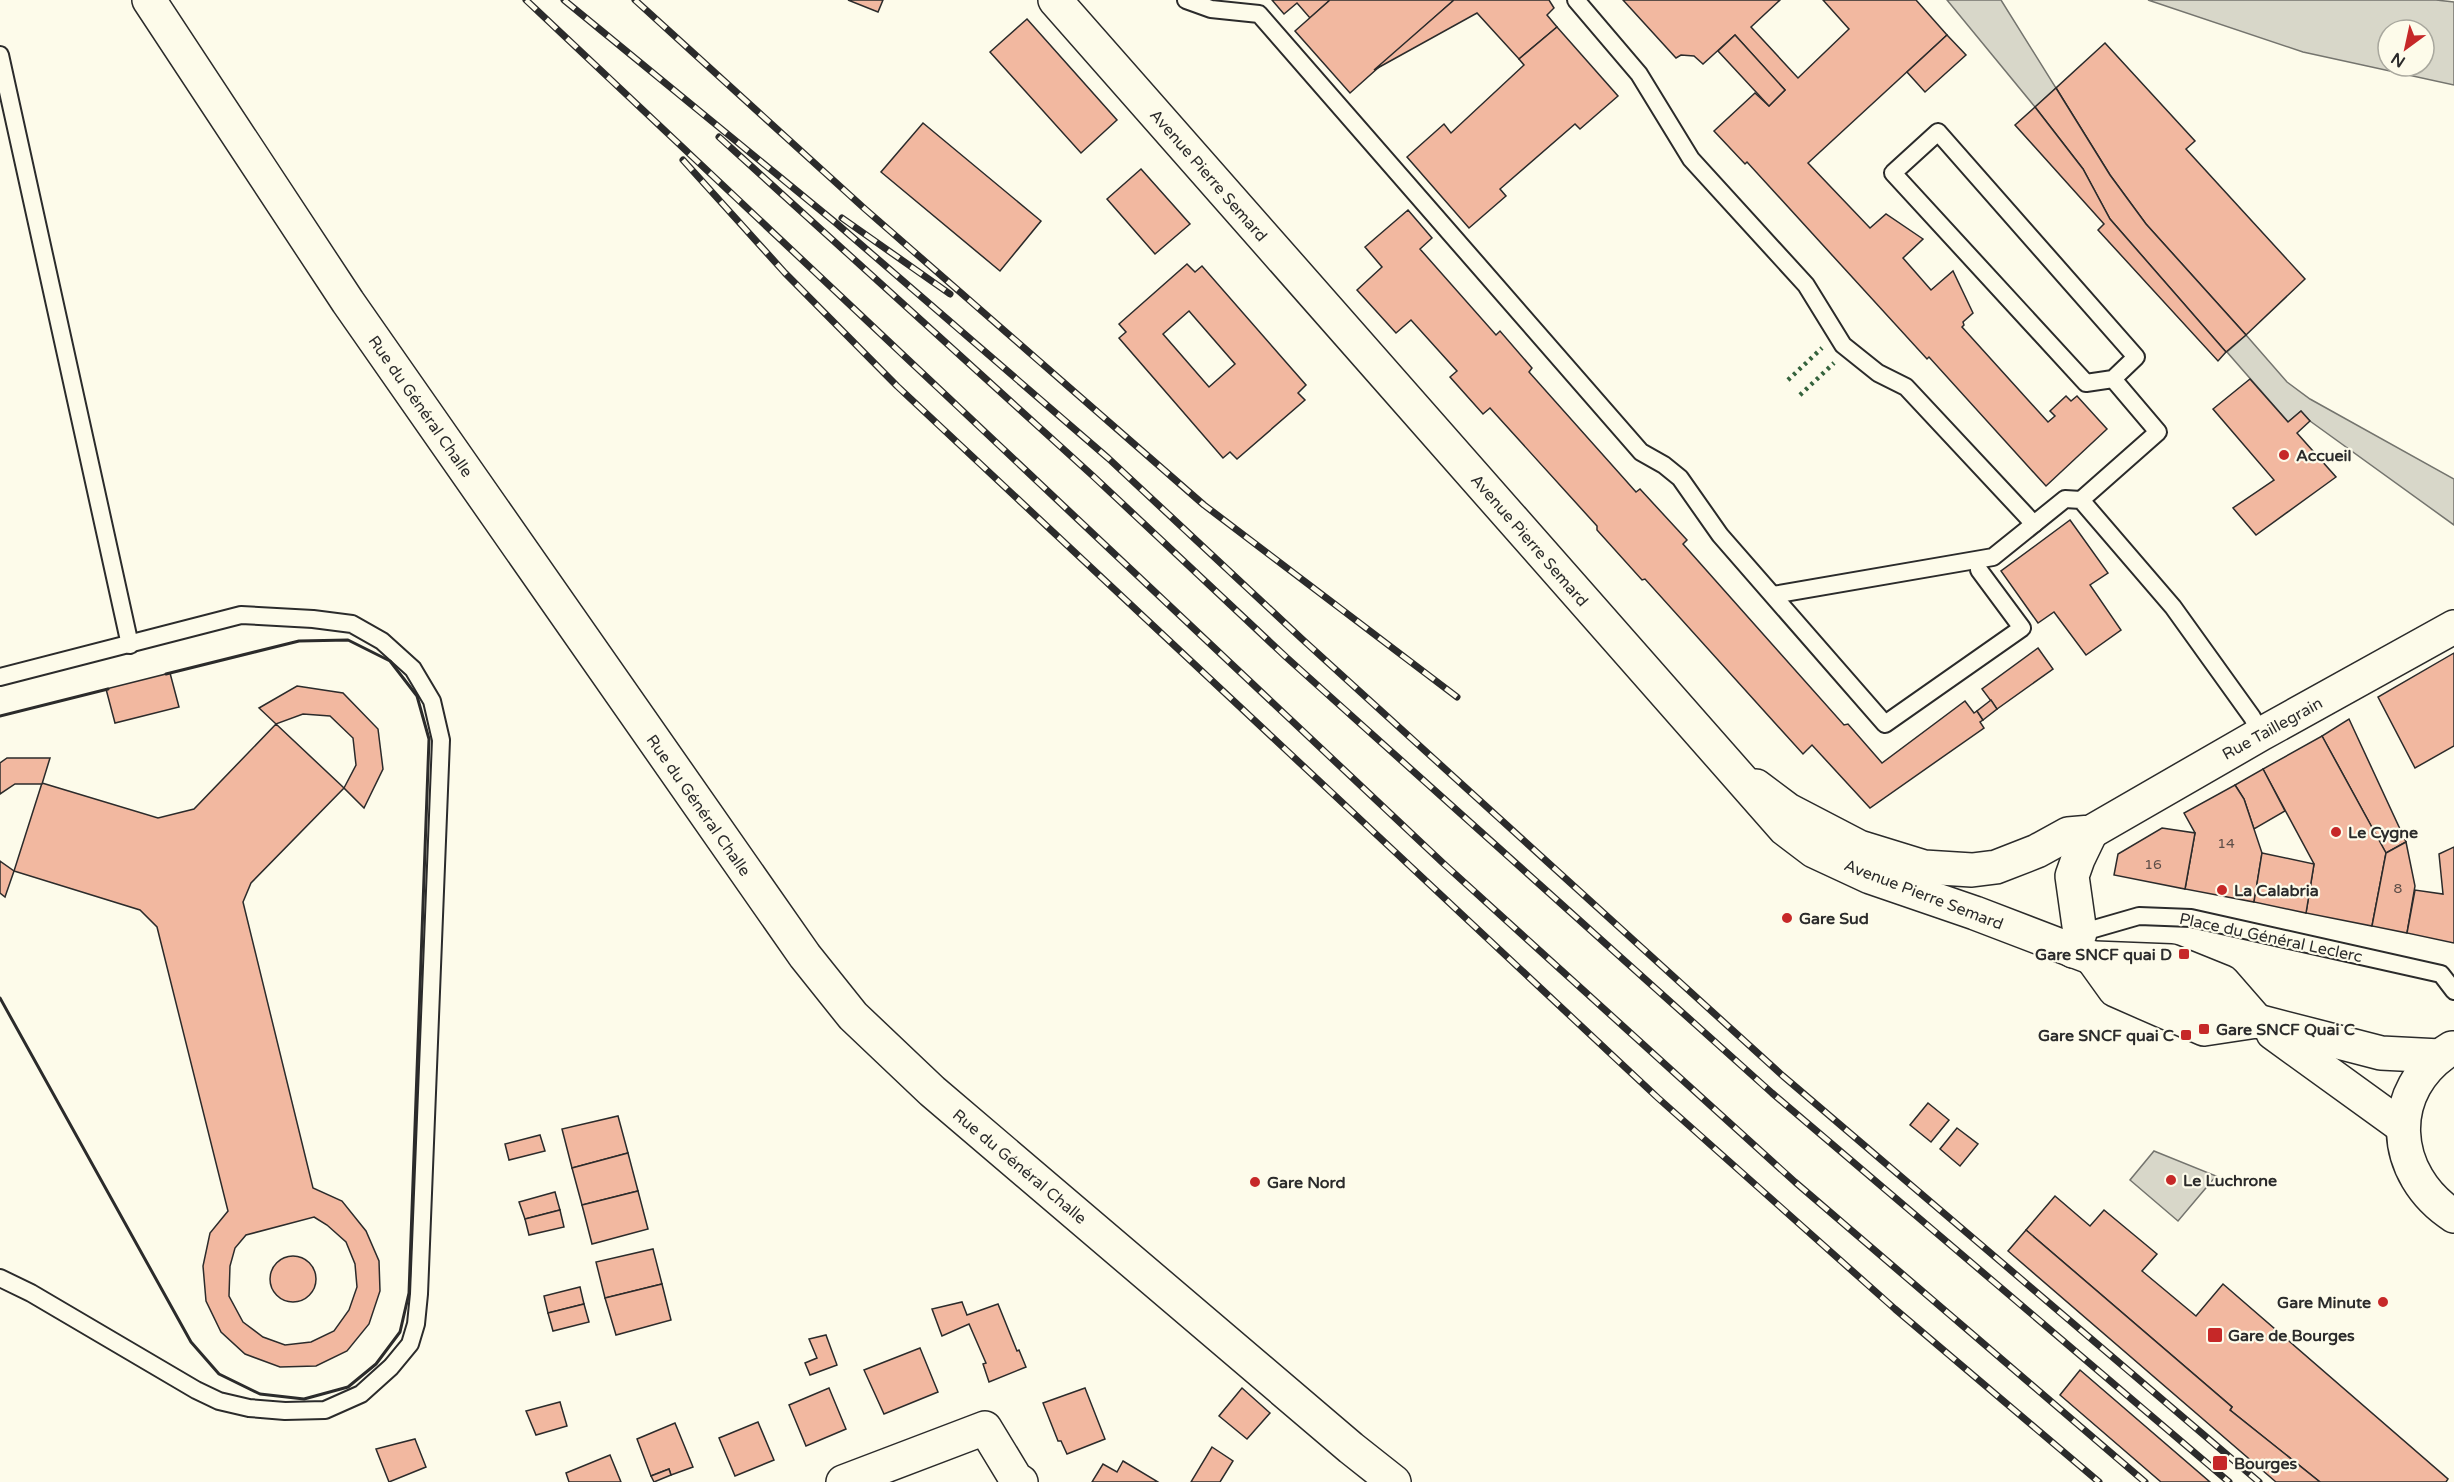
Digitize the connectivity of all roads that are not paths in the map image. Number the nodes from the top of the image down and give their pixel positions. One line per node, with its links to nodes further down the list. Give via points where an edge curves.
1 (149, 0): 26 (main road, Rue du Général Challe, via 355,312 798,946 853,1016 932,1091)
2 (1055, 0): 15 (main road, Avenue Pierre Semard)
3 (1576, 0): 8 (lane, via 1639,74 1691,159 1806,285 1843,345 1878,373 1906,387)
4 (1197, 2): 10 (lane, via 1211,9 1259,14 1641,452 1680,478 1720,535)
5 (0, 55): 12 (lane)
6 (2113, 379): 6 (lane, via 2086,383 1893,173 1938,132 2136,357); 7 (lane, via 2158,432)
7 (2081, 500): 8 (lane, via 2065,500); 14 (lane, via 2174,608)
8 (2034, 524): 10 (lane, via 1993,557)
9 (1979, 570): 10 (lane, via 2022,628 1885,724)
10 (1773, 595)
11 (2454, 627): 14 (main road, Rue Taillegrain)
12 (130, 645): 13 (lane); 23 (lane, via 241,615 352,624 382,641 413,669 432,701 441,740 416,1324 410,1344 362,1394 325,1410 285,1412 219,1401)
13 (0, 677)
14 (2261, 734): 16 (main road, Rue Taillegrain)
15 (1726, 763): 16 (main road, Rue Taillegrain, via 1788,810 1859,847 1924,867 1996,867 2068,834); 17 (main road, Avenue Pierre Semard, via 1785,830 1814,851 1870,876)
16 (2091, 832): 17 (main road, via 2073,876)
17 (2081, 947): 18 (lane, Place du Général Leclerc, via 2139,916 2191,918 2441,974); 19 (main road, Avenue Pierre Semard)
18 (2454, 991)
19 (2257, 1021): 20 (main road, Avenue Pierre Semard, via 2381,1053); 21 (main road, Avenue Pierre Semard)
20 (2447, 1051): 21 (main road, via 2421,1075 2408,1100)
21 (2403, 1126): 22 (main road, via 2410,1168 2423,1190)
22 (2454, 1216)
23 (0, 1278)
24 (843, 1482): 25 (main road, via 985,1428)
25 (1021, 1482)
26 (1394, 1482)

